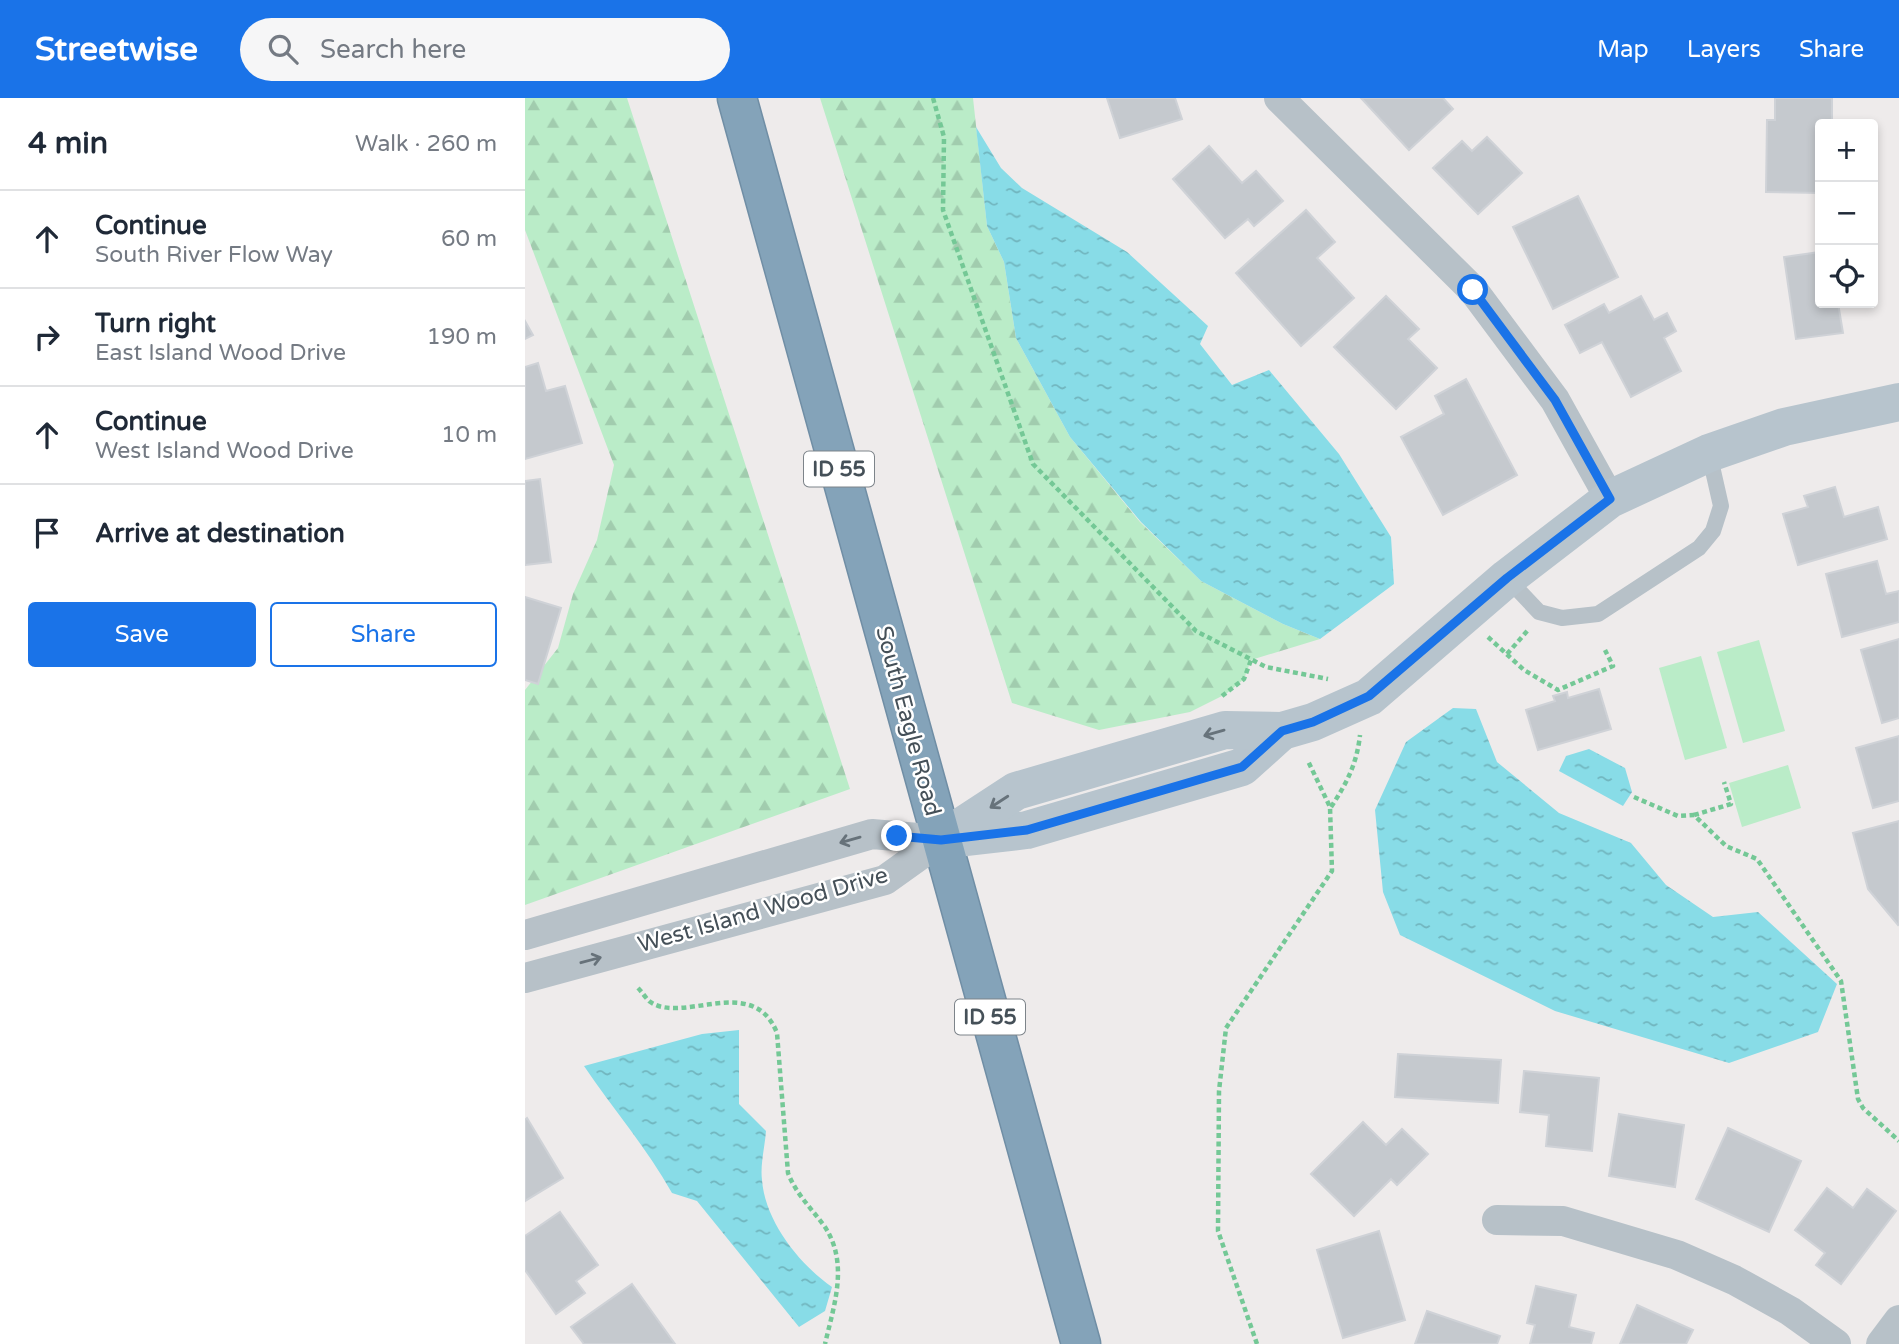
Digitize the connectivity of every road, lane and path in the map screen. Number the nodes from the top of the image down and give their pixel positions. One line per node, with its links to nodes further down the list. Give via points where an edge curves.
1 (737, 98): 21 (highway, South Eagle Road / ID 55)
2 (933, 98): 12 (path, via 944,137 943,210 1033,464 1196,631)
3 (1279, 98): 6 (street, via 1473,290 1555,400)
4 (1899, 402): 5 (street, via 1784,427)
5 (1710, 453): 6 (street); 7 (lane, via 1721,506 1713,531 1699,548 1598,614 1562,618 1539,611)
6 (1610, 499): 7 (street)
7 (1507, 578): 21 (street, via 1369,696 1313,722 1282,731 1226,730 1016,791)
8 (1529, 629): 11 (path)
9 (1478, 632): 11 (path)
10 (1605, 650): 11 (path, via 1613,666 1558,690)
11 (1507, 654)
12 (1251, 660): 13 (path); 14 (path, via 1244,679)
13 (1329, 679)
14 (1214, 700)
15 (1361, 731): 19 (path, via 1348,781)
16 (1307, 761): 19 (path)
17 (1724, 782): 20 (path, via 1731,804)
18 (1634, 797): 20 (path, via 1678,816)
19 (1330, 807): 30 (path, via 1332,871 1226,1028 1219,1091 1218,1231)
20 (1694, 815): 25 (path, via 1725,846 1757,859 1840,981 1858,1099)
21 (941, 840): 22 (street, West Island Wood Drive, one-way to 22, via 872,834); 23 (street, West Island Wood Drive, one-way to 21, via 885,880); 29 (highway, South Eagle Road / ID 55)
22 (525, 935)
23 (525, 978)
24 (638, 988): 28 (path, via 650,1002 748,1005 771,1020 777,1034 788,1173 825,1227 839,1268)
25 (1899, 1141)
26 (1497, 1220): 31 (street, via 1563,1221 1677,1255 1790,1311)
27 (1899, 1320): 32 (street)
28 (825, 1344)
29 (1081, 1344)
30 (1257, 1344)
31 (1836, 1344)
32 (1881, 1344)

